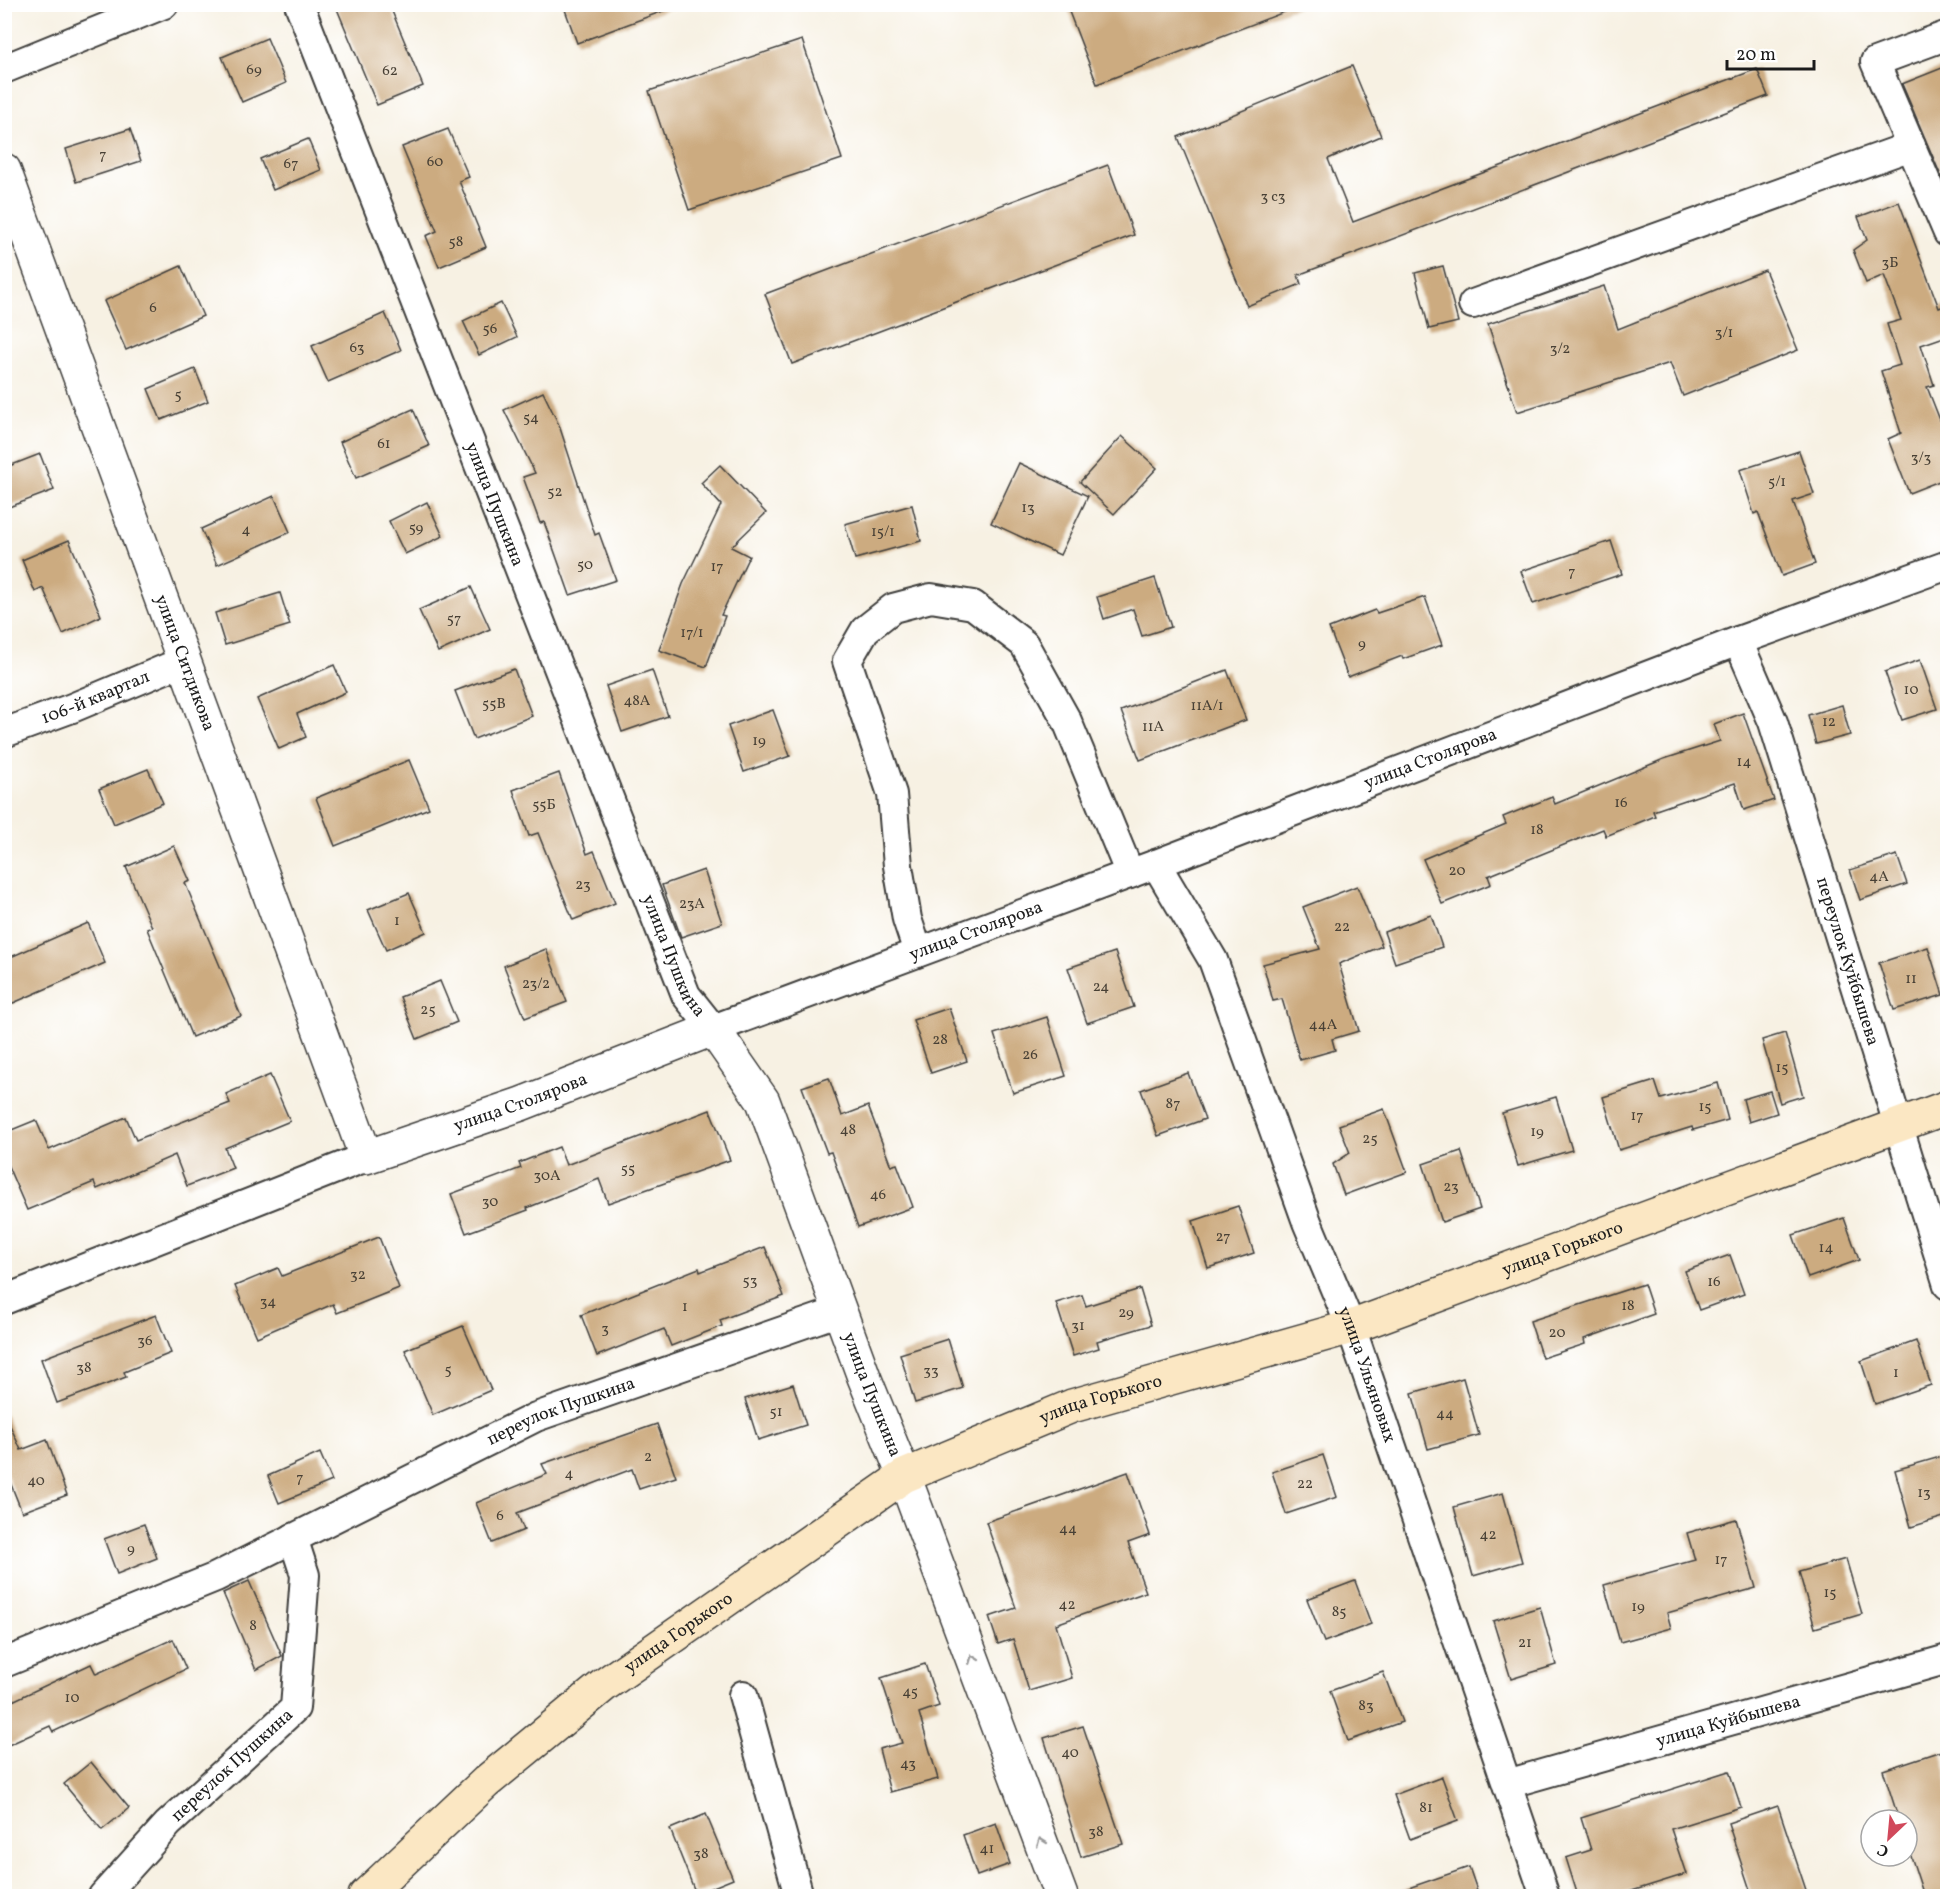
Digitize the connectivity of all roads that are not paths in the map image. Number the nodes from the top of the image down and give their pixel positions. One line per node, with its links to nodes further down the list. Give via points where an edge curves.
1 (164, 4): 4 (street)
2 (299, 4): 16 (street, улица Пушкина, via 686,995)
3 (1947, 35): 5 (street, via 1875,62)
4 (4, 69)
5 (1911, 146): 7 (street); 8 (street)
6 (6, 180): 11 (street, улица Ситдикова)
7 (1947, 233)
8 (1473, 304)
9 (1947, 565): 10 (street, улица Столярова)
10 (1738, 641): 13 (street, улица Столярова); 18 (street, переулок Куйбышева, via 1773,722)
11 (184, 661): 12 (street, 106-й квартал); 19 (street, улица Ситдикова)
12 (4, 733)
13 (1156, 864): 14 (street, улица Столярова); 23 (street, улица Ульяновых, via 1213,960 1307,1222)
14 (1130, 874): 15 (street, улица Столярова); 15 (street, via 1067,721 1024,644 973,605 931,598 892,608 865,630 847,661 892,794 898,866 907,919)
15 (918, 952): 16 (street, улица Столярова)
16 (713, 1029): 19 (street, улица Столярова, via 510,1108); 22 (street, улица Пушкина, via 763,1101)
17 (1947, 1107): 18 (main road, улица Горького)
18 (1896, 1125): 20 (street, переулок Куйбышева); 23 (main road, улица Горького)
19 (366, 1157): 21 (street, улица Столярова)
20 (1947, 1285)
21 (4, 1300)
22 (840, 1311): 24 (street, улица Пушкина); 25 (street, переулок Пушкина, via 536,1417)
23 (1351, 1327): 24 (main road, улица Горького, via 1072,1406); 29 (street, улица Ульяновых)
24 (904, 1476): 31 (main road, улица Горького, via 604,1685 486,1782); 33 (street, улица Пушкина, one-way to 24)
25 (293, 1538): 27 (street, переулок Пушкина, via 216,1576); 30 (street, переулок Пушкина, via 305,1575 295,1708 168,1824)
26 (1947, 1659): 29 (street, улица Куйбышева)
27 (4, 1663)
28 (743, 1695): 32 (street)
29 (1507, 1784): 34 (street, улица Ульяновых)
30 (103, 1896)
31 (365, 1896)
32 (799, 1896)
33 (1061, 1896)
34 (1545, 1896)

